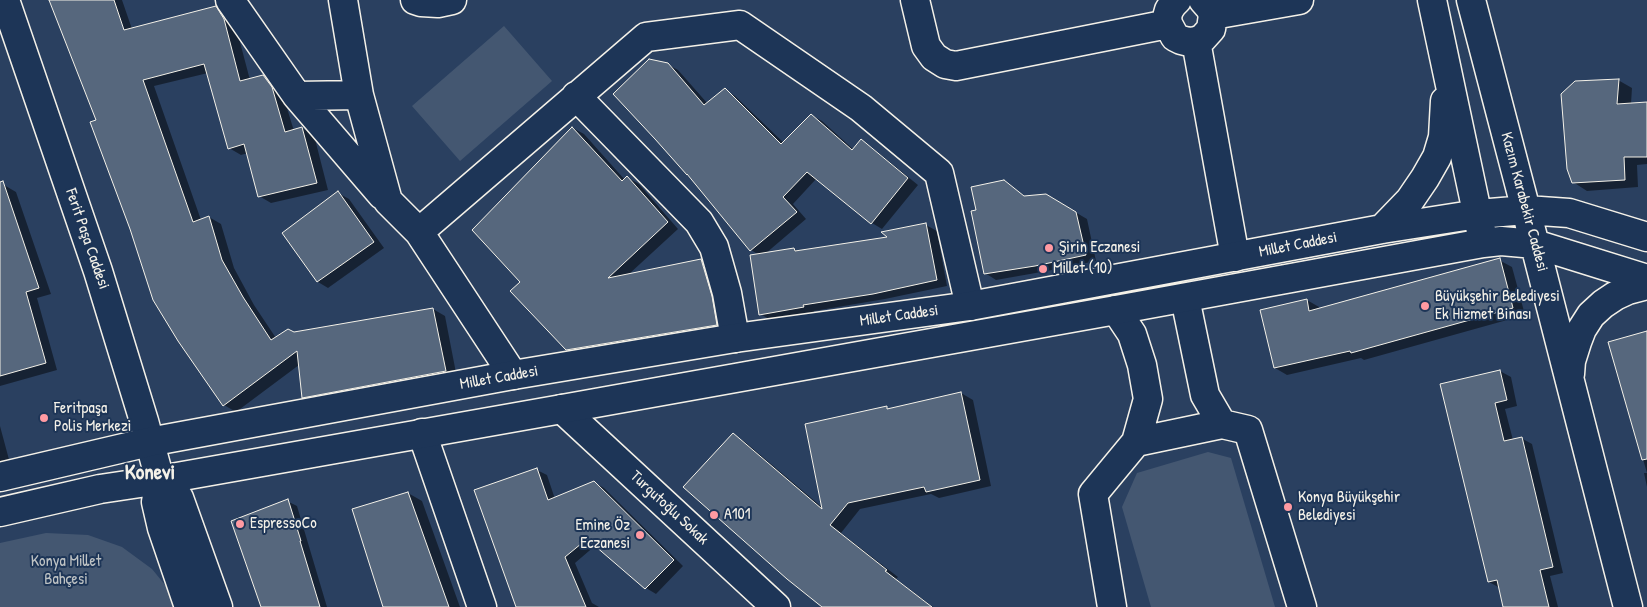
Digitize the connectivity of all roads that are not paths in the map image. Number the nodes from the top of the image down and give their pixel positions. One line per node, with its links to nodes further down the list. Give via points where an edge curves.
1 (5, 0): 37 (main road, Ferit Paşa Caddesi, via 98,271)
2 (230, 0): 15 (main road)
3 (343, 0): 14 (main road)
4 (415, 0): 5 (main road, via 438,3)
5 (452, 0)
6 (915, 0): 11 (main road, via 926,46 934,57 956,66)
7 (1299, 0): 10 (main road)
8 (1432, 0): 13 (main road)
9 (1471, 0): 18 (main road, Kazım Karabekir Caddesi)
10 (1208, 8): 12 (main road, via 1213,22 1211,28)
11 (1172, 12): 12 (main road, via 1175,37)
12 (1196, 42): 25 (main road)
13 (1444, 54): 19 (main road); 20 (main road, via 1445,114 1437,158 1410,200)
14 (359, 95): 15 (main road); 17 (main road)
15 (297, 96): 17 (main road)
16 (576, 96): 21 (main road); 29 (main road, via 646,37 740,25 861,108 939,173); 31 (main road, via 699,222 714,247 728,293)
17 (388, 201): 21 (main road)
18 (1526, 210): 19 (main road, Millet Caddesi); 22 (main road, Millet Caddesi, via 1569,213); 24 (main road, Kazım Karabekir Caddesi)
19 (1478, 214): 20 (main road, Millet Caddesi); 23 (main road)
20 (1382, 229): 25 (main road, Millet Caddesi)
21 (418, 232): 32 (main road)
22 (1647, 237)
23 (1483, 243): 24 (main road, Millet Caddesi); 28 (main road, Millet Caddesi)
24 (1535, 244): 26 (main road, Millet Caddesi); 33 (main road, Kazım Karabekir Caddesi)
25 (1235, 257): 29 (main road, Millet Caddesi)
26 (1647, 279)
27 (1647, 285): 33 (main road, via 1615,296 1591,315 1577,342)
28 (1185, 298): 30 (main road, Millet Caddesi); 35 (main road, via 1205,395)
29 (970, 306): 31 (main road, Millet Caddesi)
30 (1116, 310): 34 (main road, Millet Caddesi); 38 (main road, via 1132,334 1148,399)
31 (735, 338): 32 (main road, Millet Caddesi)
32 (513, 375): 37 (main road, Millet Caddesi)
33 (1569, 378): 48 (main road, Kazım Karabekir Caddesi)
34 (562, 409): 36 (main road, Millet Caddesi); 45 (main road, Turgutoğlu Sokak)
35 (1222, 424): 38 (main road); 47 (main road, via 1248,430)
36 (422, 433): 40 (main road, Millet Caddesi); 44 (main road)
37 (149, 442): 39 (main road, Millet Caddesi); 40 (main road, Ferit Paşa Caddesi)
38 (1136, 442): 46 (main road, via 1093,494)
39 (0, 477)
40 (160, 480): 41 (main road, Millet Caddesi, via 100,489); 42 (main road, Ferit Paşa Caddesi, via 156,502); 43 (main road, via 180,498)
41 (0, 512)
42 (189, 607)
43 (218, 607)
44 (482, 607)
45 (776, 607)
46 (1112, 607)
47 (1302, 607)
48 (1628, 607)

